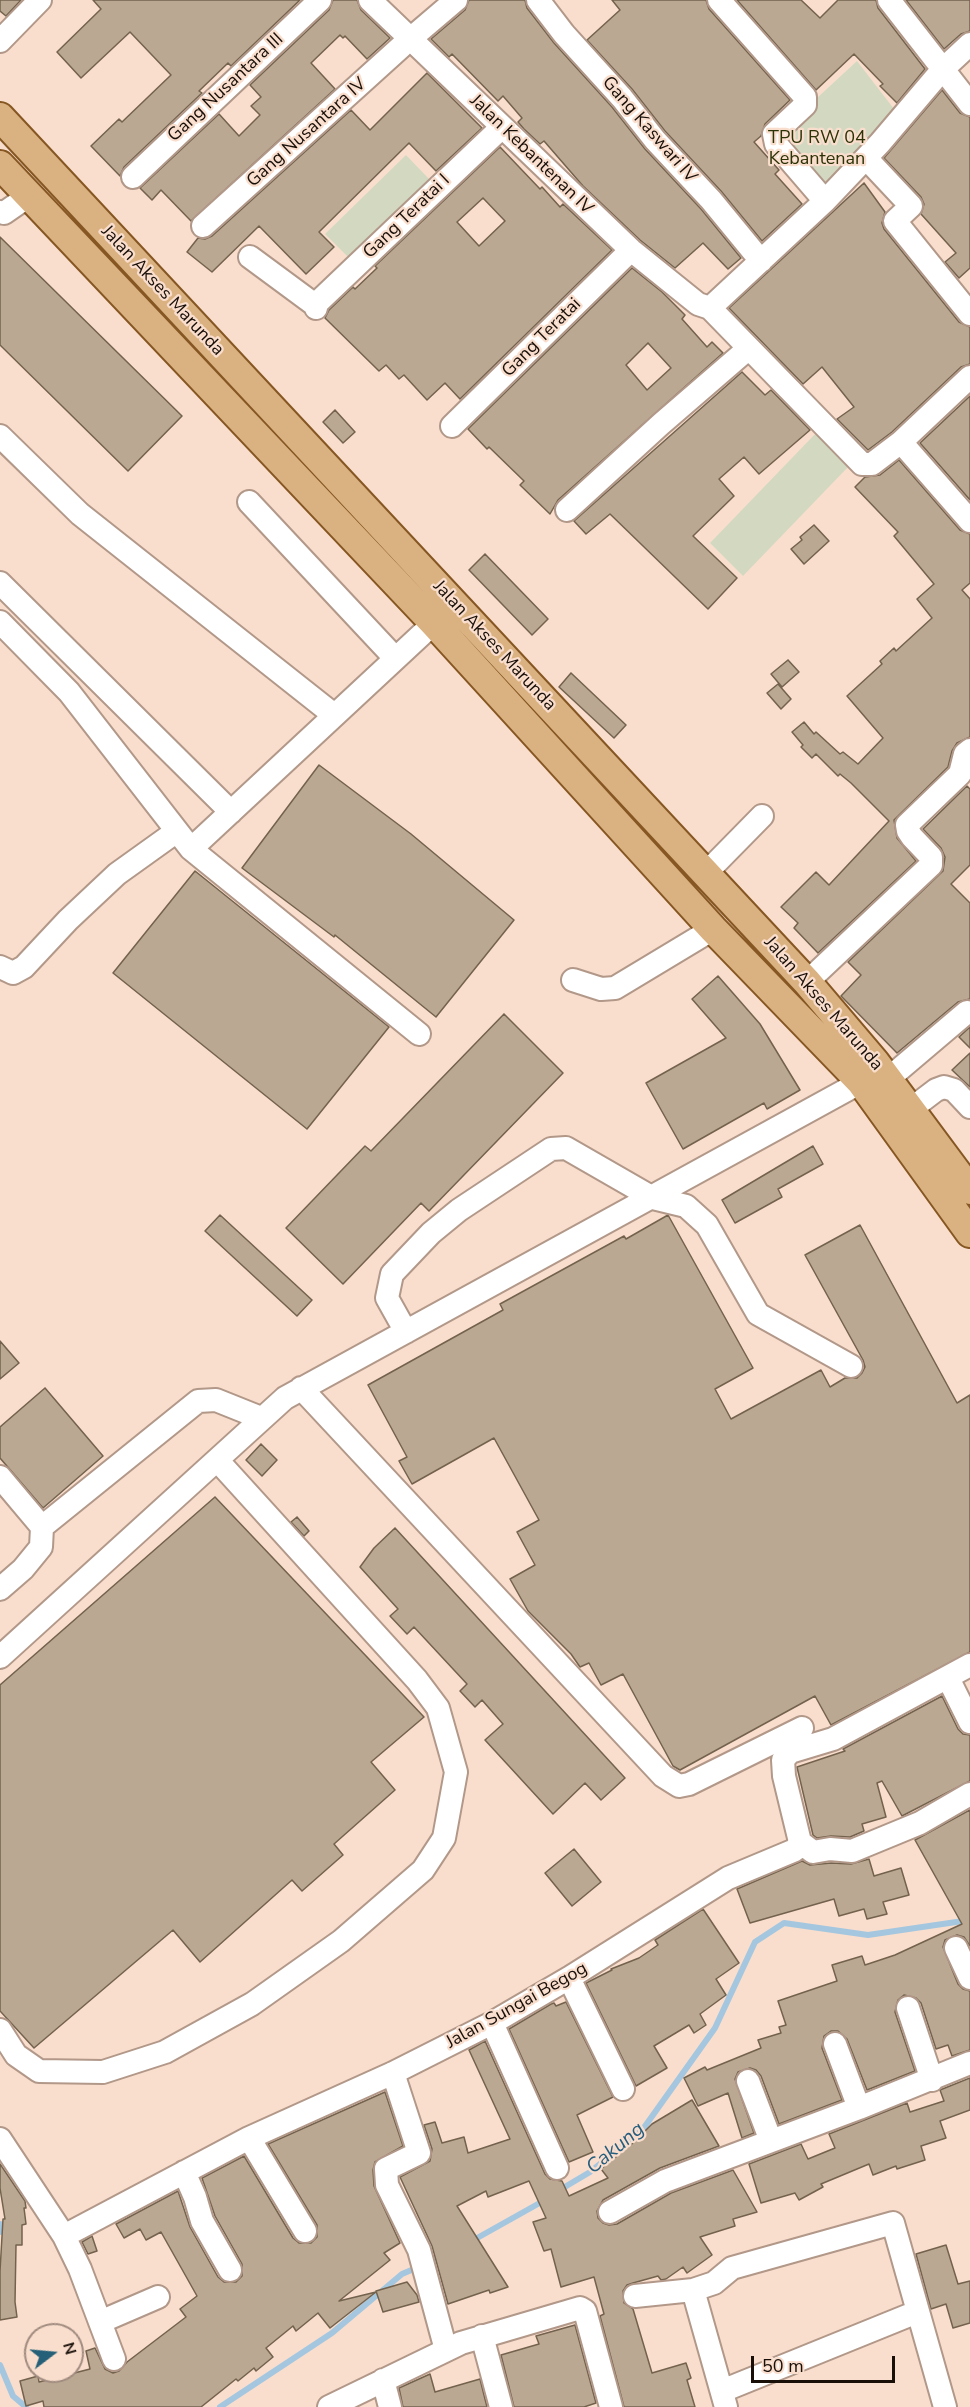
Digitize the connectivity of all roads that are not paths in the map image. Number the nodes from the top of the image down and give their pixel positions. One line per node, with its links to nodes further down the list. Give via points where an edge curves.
1 (40, 0): 9 (street)
2 (320, 0): 17 (street, Gang Nusantara III)
3 (370, 0): 8 (street, Jalan Kebantenan IV)
4 (456, 0): 8 (street, Gang Nusantara IV)
5 (538, 0): 24 (street, Gang Kaswari IV)
6 (719, 0): 19 (street, via 805,97 805,105 774,134 776,144)
7 (889, 0): 11 (street)
8 (410, 39): 14 (street, Jalan Kebantenan IV); 21 (street, Gang Nusantara IV)
9 (0, 41)
10 (970, 44): 11 (street)
11 (942, 70): 12 (street); 15 (street)
12 (970, 104)
13 (0, 117): 45 (main road, Jalan Akses Marunda)
14 (501, 128): 22 (street, Jalan Kebantenan IV); 23 (street, Gang Teratai I, via 315,307)
15 (866, 158): 19 (street); 26 (street, via 911,206 895,221)
16 (0, 165): 18 (main road, Jalan Akses Marunda)
17 (133, 177)
18 (30, 195): 20 (street); 37 (main road, Jalan Akses Marunda)
19 (825, 201): 24 (street)
20 (0, 212)
21 (203, 226)
22 (631, 250): 25 (street, Jalan Kebantenan IV); 29 (street, Gang Teratai)
23 (250, 257)
24 (760, 261): 25 (street)
25 (704, 306): 27 (street, Jalan Kebantenan IV)
26 (970, 314)
27 (749, 348): 31 (street, Jalan Kebantenan IV, via 862,464 872,464); 33 (street)
28 (970, 377): 31 (street, Jalan Kebantenan IV)
29 (452, 426)
30 (0, 436): 39 (street, via 80,514)
31 (901, 442): 34 (street)
32 (249, 502): 38 (street)
33 (567, 510)
34 (970, 521)
35 (0, 583): 41 (street)
36 (0, 622): 43 (street, via 69,692)
37 (434, 623): 38 (street); 46 (main road, Jalan Akses Marunda)
38 (395, 658): 39 (street)
39 (334, 715): 41 (street)
40 (968, 752): 49 (street, via 960,774 907,825 912,837 931,857 931,865)
41 (231, 812): 44 (street)
42 (762, 816): 45 (street)
43 (177, 831): 44 (street); 47 (street, via 117,874 24,967 13,973)
44 (191, 849): 51 (street)
45 (706, 873): 49 (main road, Jalan Akses Marunda)
46 (714, 929): 48 (street, via 615,988); 52 (main road, Jalan Akses Marunda)
47 (0, 968)
48 (573, 980)
49 (807, 982): 52 (main road, Jalan Akses Marunda)
50 (967, 1012): 52 (street)
51 (419, 1034)
52 (875, 1081): 54 (main road, Jalan Akses Marunda); 56 (street); 57 (main road, Jalan Akses Marunda)
53 (970, 1107): 54 (street, via 954,1090 944,1087)
54 (911, 1109): 55 (main road, Jalan Akses Marunda)
55 (970, 1190)
56 (653, 1198): 58 (street); 58 (street, via 566,1148 551,1149 459,1210 392,1274 387,1298); 59 (street, via 686,1206 707,1225 758,1314)
57 (970, 1233)
58 (406, 1332): 60 (street)
59 (851, 1366)
60 (301, 1388): 61 (street); 70 (street, via 663,1776 679,1786 689,1784)
61 (261, 1418): 62 (street); 64 (street, via 216,1400 198,1401)
62 (218, 1461): 66 (street); 78 (street, via 438,1708 456,1772 444,1838 423,1870 341,1941 252,2004 165,2052 103,2072 39,2071 16,2055)
63 (0, 1477): 64 (street)
64 (42, 1527): 65 (street, via 41,1547)
65 (0, 1589)
66 (0, 1657)
67 (970, 1665): 68 (street)
68 (948, 1678): 69 (street); 72 (street, via 832,1739 790,1752 783,1760 784,1776)
69 (970, 1722)
70 (802, 1728)
71 (970, 1794): 72 (street, via 920,1823 852,1851 813,1852)
72 (800, 1842): 74 (street, Jalan Sungai Begog, via 795,1850 728,1878)
73 (956, 1948): 75 (street)
74 (569, 1978): 77 (street, Jalan Sungai Begog); 84 (street)
75 (970, 1978)
76 (908, 2008): 82 (street)
77 (492, 2023): 81 (street, Jalan Sungai Begog); 89 (street)
78 (0, 2030)
79 (835, 2044): 85 (street)
80 (970, 2063): 82 (street)
81 (393, 2073): 86 (street, Jalan Sungai Begog); 101 (street, via 419,2153 386,2169 387,2185 420,2250)
82 (932, 2080): 85 (street)
83 (748, 2081): 88 (street)
84 (624, 2089)
85 (859, 2108): 88 (street)
86 (249, 2138): 90 (street, Jalan Sungai Begog); 92 (street)
87 (0, 2139): 93 (street)
88 (771, 2141): 91 (street, via 665,2181)
89 (557, 2168)
90 (184, 2172): 93 (street, Jalan Sungai Begog); 94 (street, via 202,2221)
91 (610, 2212)
92 (305, 2231)
93 (64, 2236): 99 (street)
94 (230, 2270)
95 (693, 2289): 96 (street); 98 (street, via 714,2283 732,2268 893,2223); 104 (street)
96 (635, 2296)
97 (158, 2297): 99 (street)
98 (917, 2312): 104 (street); 109 (street)
99 (100, 2322): 102 (street)
100 (482, 2336): 101 (street); 107 (street); 108 (street, via 580,2308 585,2311)
101 (446, 2350): 103 (street)
102 (114, 2359)
103 (383, 2380): 105 (street); 106 (street)
104 (724, 2399)
105 (329, 2407)
106 (390, 2407)
107 (501, 2407)
108 (611, 2407)
109 (945, 2407)

